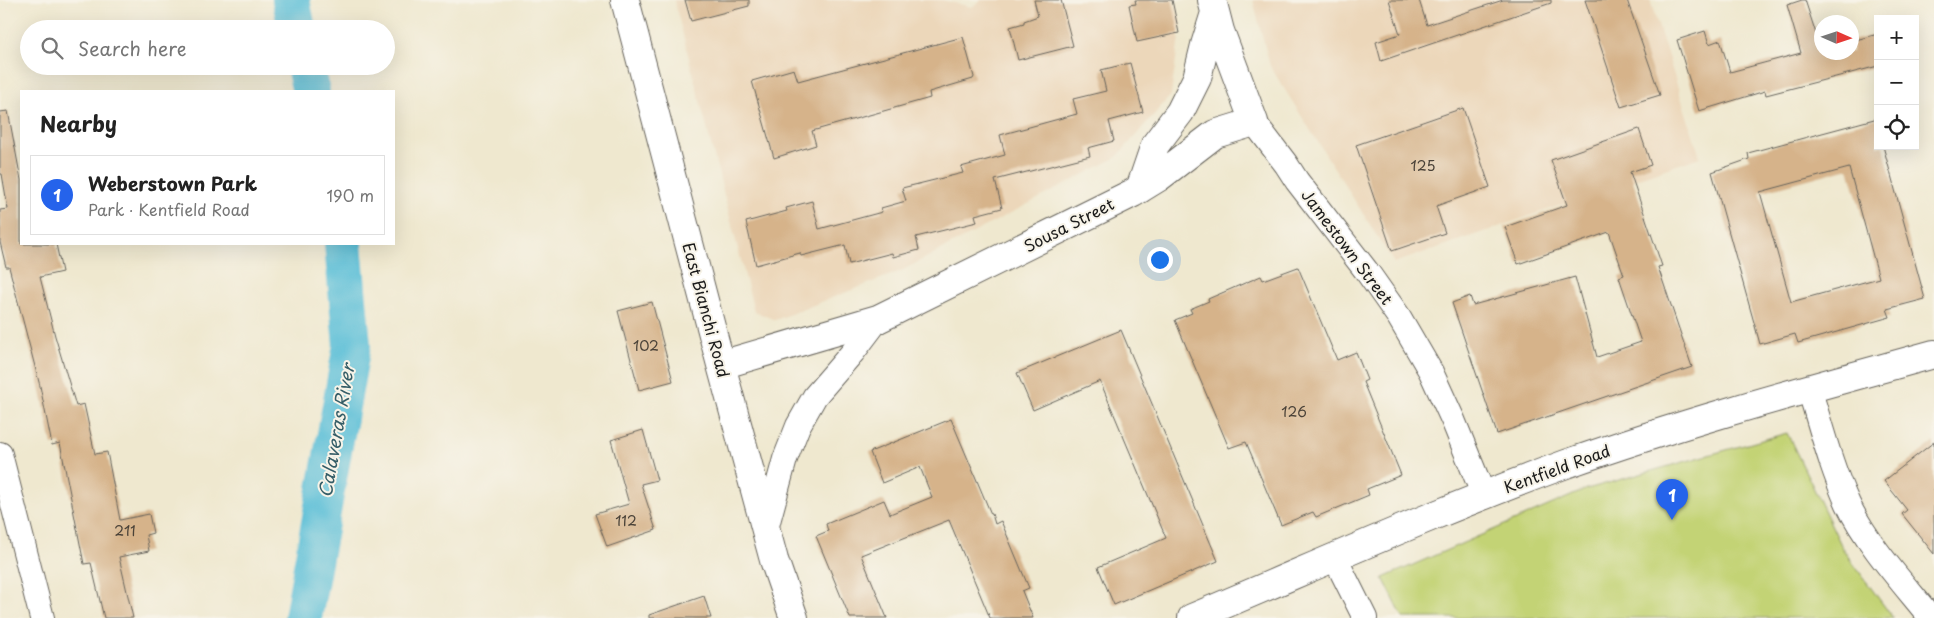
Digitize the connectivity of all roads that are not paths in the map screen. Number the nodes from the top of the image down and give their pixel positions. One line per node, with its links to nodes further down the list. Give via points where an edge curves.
1 (625, 0): 7 (street, East Bianchi Road)
2 (1214, 6): 3 (street, Jamestown Street, via 1220,32); 4 (street, via 1197,78 1180,112 1155,146)
3 (1254, 122): 4 (street, Sousa Street, via 1215,134); 10 (street, Jamestown Street, via 1399,317 1431,372)
4 (1140, 188): 5 (street, Sousa Street)
5 (878, 319): 7 (street, Sousa Street); 11 (street, Sousa Street, via 815,396 798,426)
6 (1934, 354): 8 (street, Kentfield Road)
7 (720, 365): 11 (street, East Bianchi Road)
8 (1809, 388): 10 (street, Kentfield Road, via 1566,464); 17 (street, via 1849,505 1874,545)
9 (0, 454): 13 (street)
10 (1484, 496): 12 (street, Kentfield Road)
11 (766, 529): 14 (street, East Bianchi Road)
12 (1335, 558): 15 (street, Kentfield Road); 16 (street)
13 (42, 618)
14 (794, 618)
15 (1192, 618)
16 (1365, 618)
17 (1931, 618)

